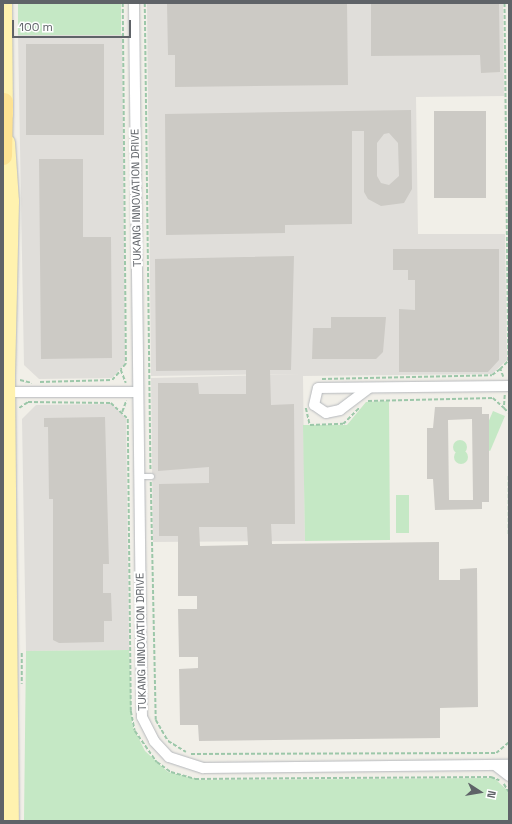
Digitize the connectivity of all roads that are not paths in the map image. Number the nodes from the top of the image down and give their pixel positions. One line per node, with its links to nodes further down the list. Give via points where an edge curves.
1 (4, 3): 3 (main road)
2 (134, 3): 8 (street, TUKANG INNOVATION DRIVE)
3 (4, 102): 4 (highway); 7 (main road, via 11,201)
4 (3, 156)
5 (507, 386): 6 (street)
6 (369, 388): 6 (street, via 340,410 326,413 314,405 318,388)
7 (8, 392): 8 (street); 14 (main road)
8 (138, 392): 9 (street, TUKANG INNOVATION DRIVE)
9 (139, 476): 10 (lane); 11 (street, TUKANG INNOVATION DRIVE, via 142,717 154,741 169,757 203,768)
10 (151, 476)
11 (495, 765): 12 (street, TUKANG INNOVATION DRIVE); 13 (street)
12 (509, 765)
13 (509, 776)
14 (11, 821)

